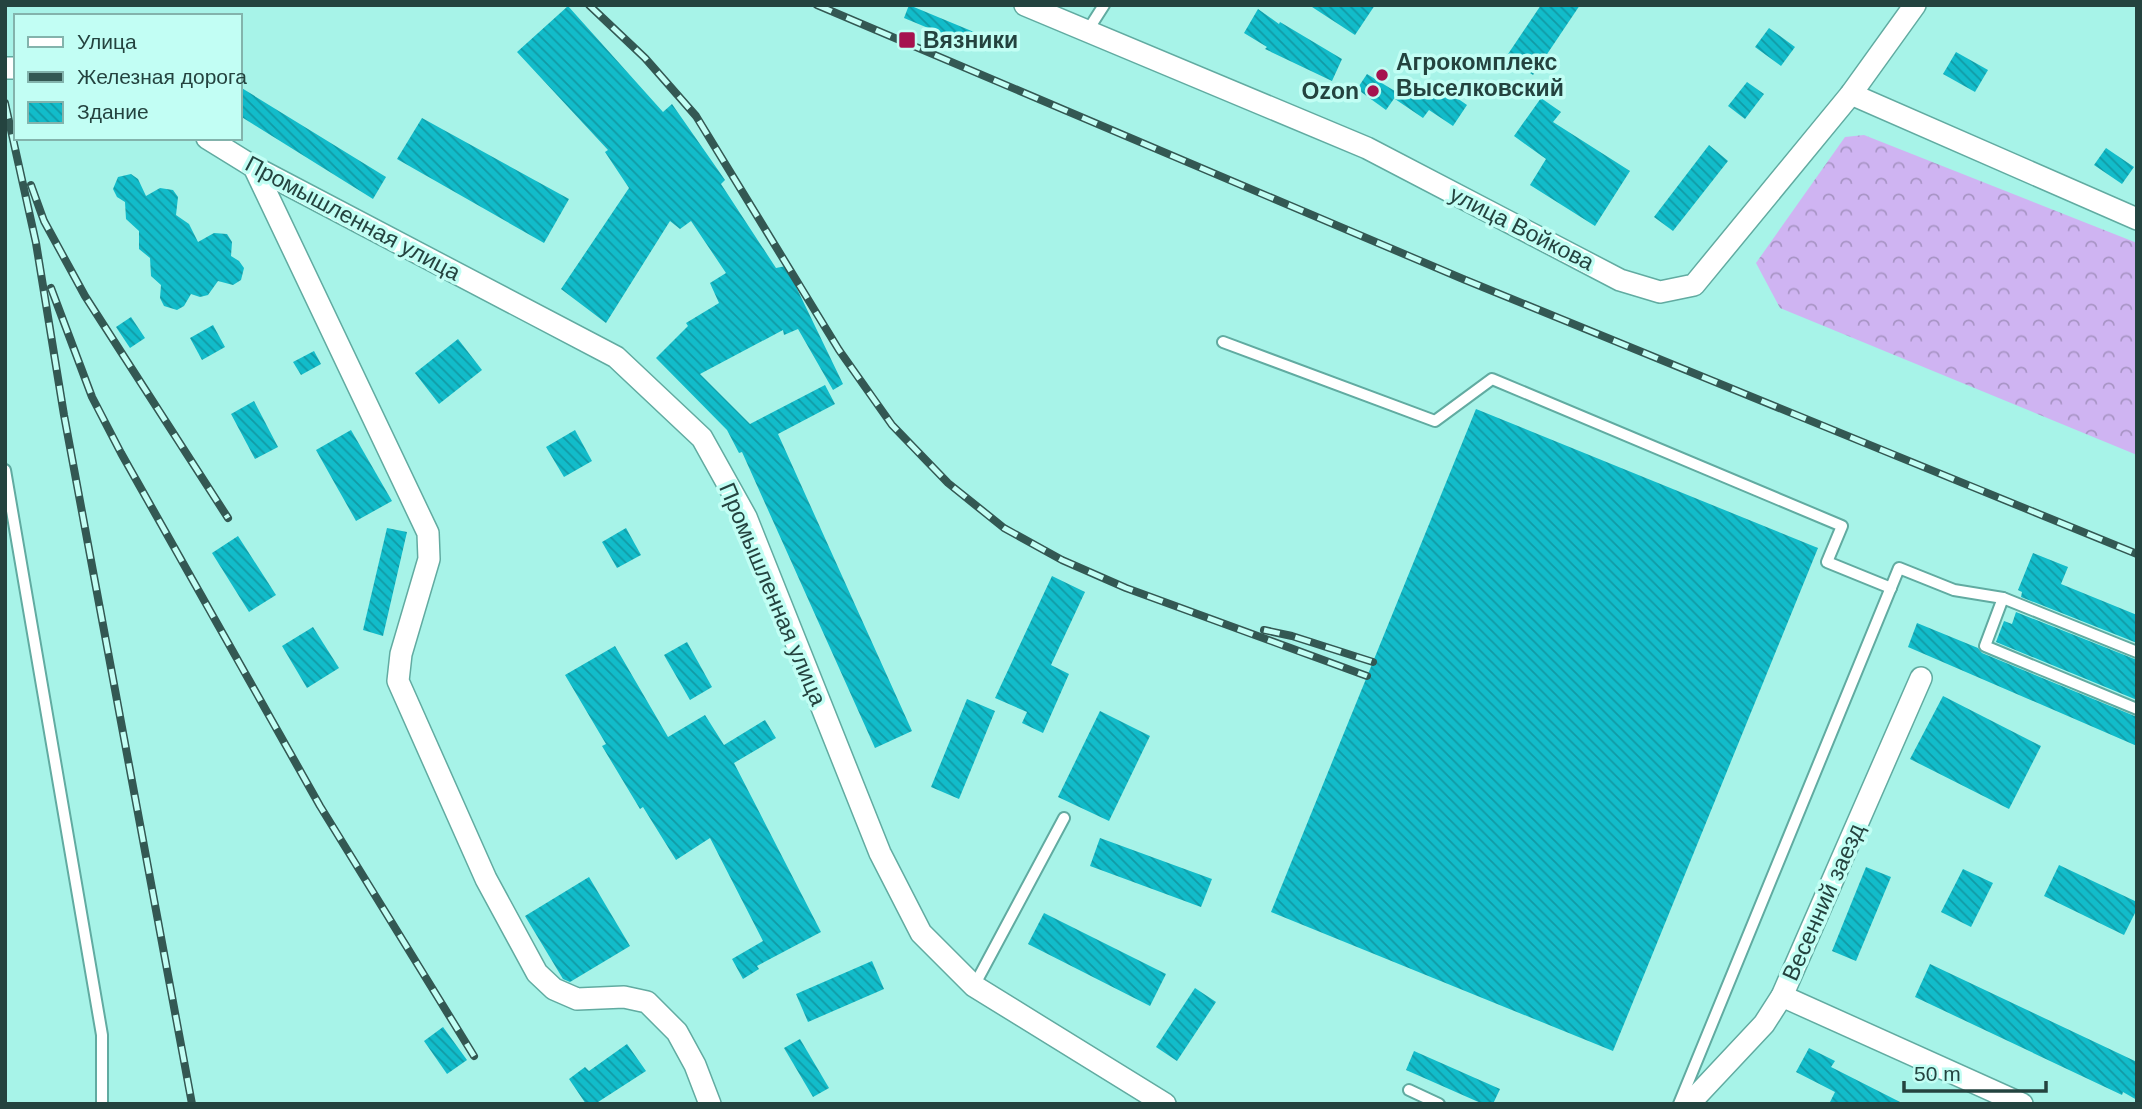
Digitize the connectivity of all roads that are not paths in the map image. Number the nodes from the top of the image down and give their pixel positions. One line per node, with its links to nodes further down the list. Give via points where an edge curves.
1 (1025, 5): 4 (street, улица Войкова)
2 (1104, 5): 4 (lane)
3 (1915, 5): 5 (street, улица Войкова)
4 (1088, 30): 5 (street, улица Войкова, via 1367,148 1620,280 1660,292 1694,285)
5 (1851, 94): 8 (street)
6 (210, 140): 7 (street, Промышленная улица)
7 (254, 167): 17 (street, Промышленная улица, via 617,357 702,438 746,517 902,899 921,933); 21 (street, via 428,533 429,559 401,654 398,681 486,879 537,973 554,989 577,999 624,997 647,1002 677,1032)
8 (2137, 219)
9 (1223, 342): 11 (lane, via 1436,421 1492,379 1842,526 1827,562)
10 (5, 470): 20 (lane, via 102,1035)
11 (1891, 588): 12 (lane, via 1899,568 1954,590); 24 (lane)
12 (2003, 598): 13 (lane); 15 (lane, via 1985,646)
13 (2137, 652)
14 (1921, 678): 18 (street, Весенний заезд)
15 (2137, 709)
16 (1064, 818): 17 (lane)
17 (974, 986): 22 (street, Промышленная улица)
18 (1782, 996): 25 (street, Весенний заезд, via 1764,1024); 26 (street)
19 (1409, 1090): 23 (lane)
20 (102, 1104)
21 (710, 1104)
22 (1165, 1104)
23 (1439, 1104)
24 (1679, 1104)
25 (1689, 1104)
26 (2022, 1104)

